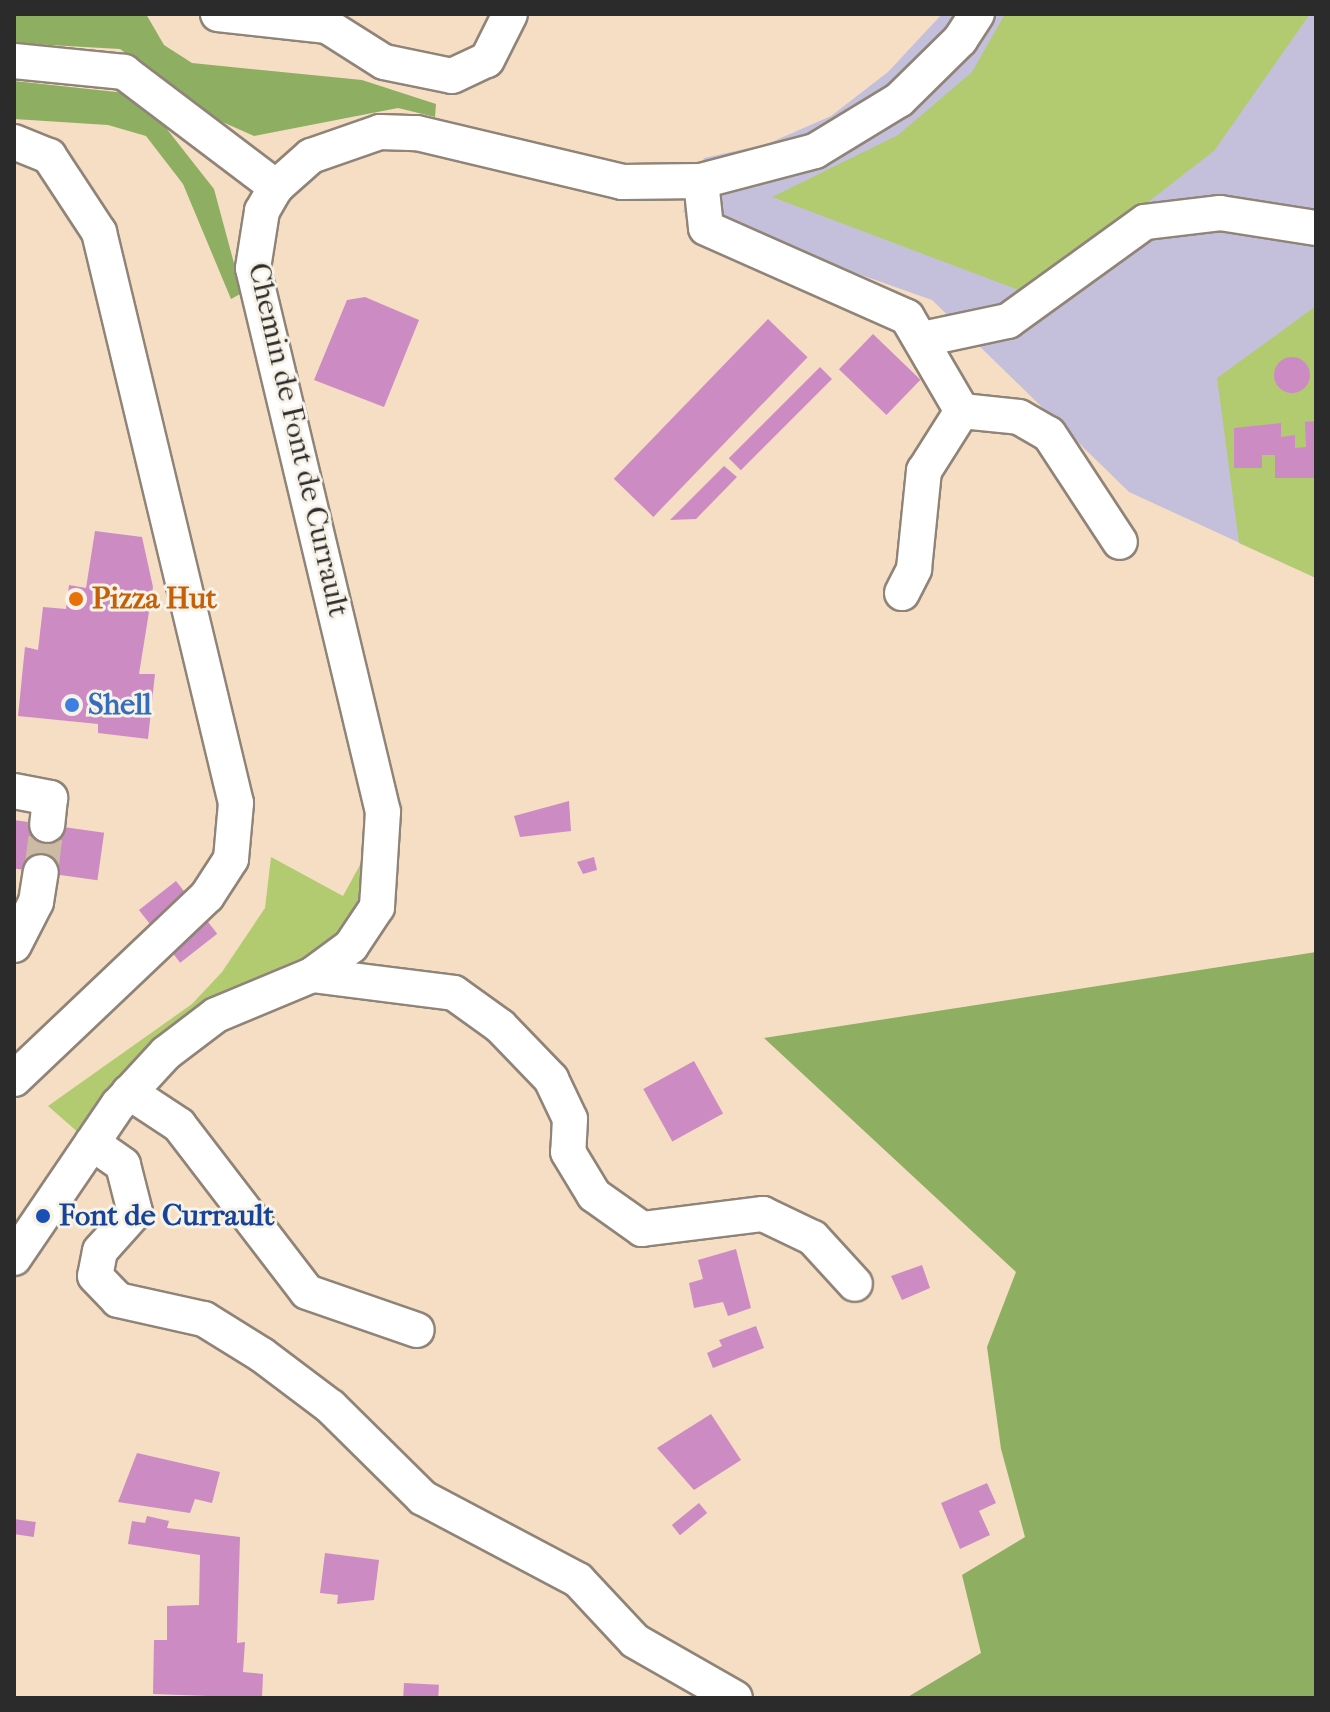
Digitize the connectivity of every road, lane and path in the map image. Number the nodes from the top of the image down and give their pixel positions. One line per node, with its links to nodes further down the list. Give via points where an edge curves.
1 (218, 14): 2 (street, via 327,26 405,71 452,76 487,60)
2 (510, 14)
3 (977, 14): 6 (street, Chemin de Font de Currault, via 960,40 899,100 815,151)
4 (14, 61): 7 (street, via 124,72)
5 (14, 142): 18 (street, via 49,156 99,232 236,803 231,859 207,896)
6 (701, 181): 7 (street, Chemin de Font de Currault, via 622,182 417,133 380,132 311,156); 9 (street, via 706,228 882,302)
7 (276, 187): 17 (street, Chemin de Font de Currault, via 262,211 253,268 383,812 377,907 351,946)
8 (1316, 228): 9 (street, via 1220,213 1145,222 1008,321)
9 (923, 339): 10 (street)
10 (962, 411): 11 (street, via 1019,417 1049,434); 12 (street, via 924,471 914,569)
11 (1120, 542)
12 (902, 593)
13 (14, 791): 14 (street, via 50,798)
14 (47, 825)
15 (41, 872): 16 (street, via 36,902)
16 (14, 945)
17 (312, 975): 19 (street, Chemin de Font de Currault, via 216,1015); 22 (street, via 454,993 500,1026 551,1079 570,1119 568,1152 594,1195 642,1229 763,1214 813,1238)
18 (14, 1079)
19 (129, 1092): 20 (street, Chemin de Font de Currault); 23 (street, via 179,1125 307,1292)
20 (92, 1143): 21 (street, Chemin de Font de Currault); 24 (street, via 123,1165 135,1212 100,1251 95,1276 118,1300 204,1319 262,1355 331,1407 423,1498 578,1580 635,1641)
21 (14, 1258)
22 (855, 1284)
23 (417, 1330)
24 (735, 1698)

